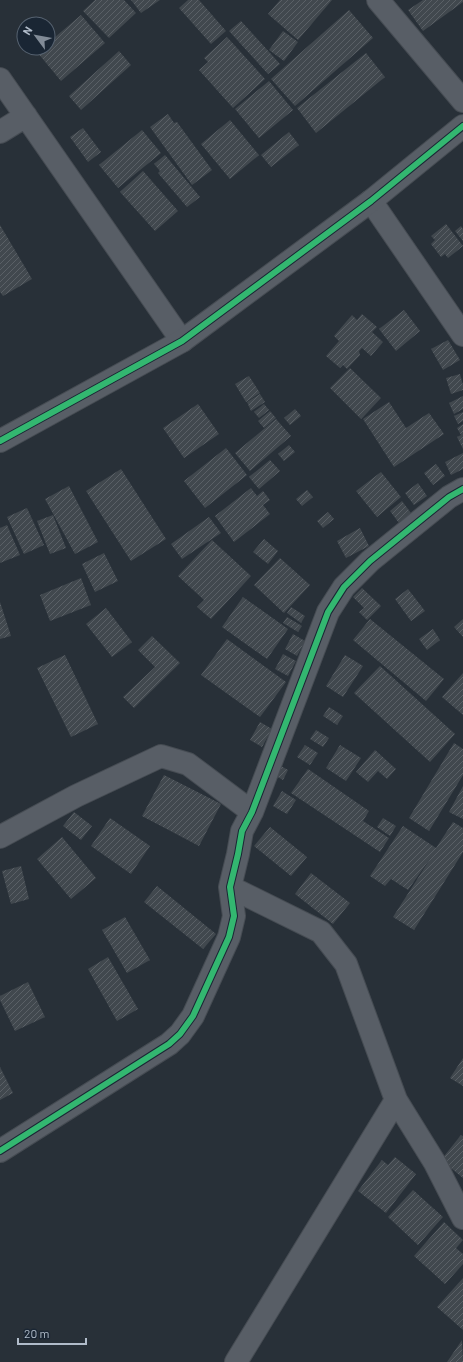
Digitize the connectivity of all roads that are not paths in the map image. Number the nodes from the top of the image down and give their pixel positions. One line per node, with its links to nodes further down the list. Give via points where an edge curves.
1 (378, 0): 3 (street)
2 (0, 79): 4 (street)
3 (463, 101)
4 (26, 116): 6 (street); 9 (street)
5 (463, 126): 7 (street)
6 (0, 132)
7 (371, 201): 8 (street); 9 (street)
8 (463, 335)
9 (182, 341): 10 (street)
10 (0, 441)
11 (463, 489): 12 (street, via 449,497 370,561 344,588 328,612)
12 (252, 812): 13 (street, via 188,764 161,756 76,796); 14 (street, via 242,831)
13 (0, 837)
14 (230, 887): 15 (street, via 321,932 346,964); 16 (street, via 234,916 229,937 193,1016 180,1034 169,1044)
15 (396, 1100): 17 (street, via 435,1163); 18 (street)
16 (0, 1151)
17 (463, 1218)
18 (236, 1362)

